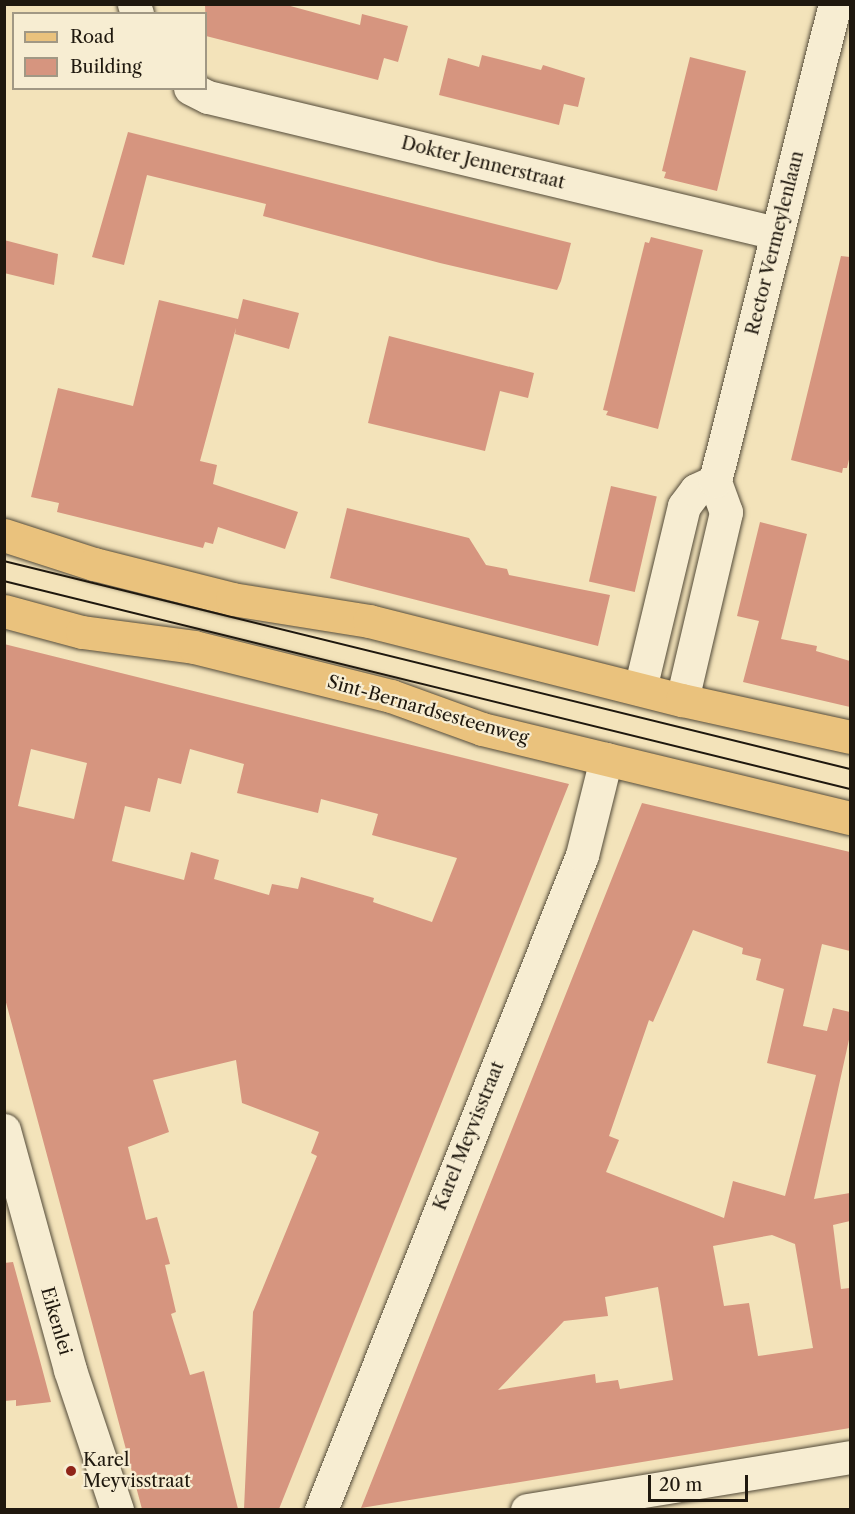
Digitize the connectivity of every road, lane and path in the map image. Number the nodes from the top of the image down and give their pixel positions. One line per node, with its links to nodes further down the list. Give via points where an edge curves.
1 (835, 4): 3 (street, Rector Vermeylenlaan)
2 (194, 90): 3 (street, Dokter Jennerstraat, via 208,97)
3 (776, 233): 4 (street, Rector Vermeylenlaan)
4 (716, 481): 6 (street, via 696,490 684,506); 8 (street, via 726,512)
5 (4, 535): 9 (main road, via 94,564 232,599 369,621)
6 (661, 603): 8 (street); 9 (street)
7 (4, 611): 12 (main road, Sint-Bernardsesteenweg, via 82,632 206,650 392,696 482,729)
8 (703, 611): 10 (street)
9 (640, 689): 10 (main road)
10 (682, 700): 11 (main road)
11 (850, 737)
12 (606, 759): 13 (main road, Sint-Bernardsesteenweg); 18 (street, Karel Meyvisstraat, via 582,855)
13 (850, 818)
14 (4, 1130): 17 (street, Eikenlei, via 70,1370)
15 (850, 1457): 16 (street)
16 (666, 1499): 19 (street)
17 (117, 1509)
18 (321, 1509)
19 (527, 1509)

